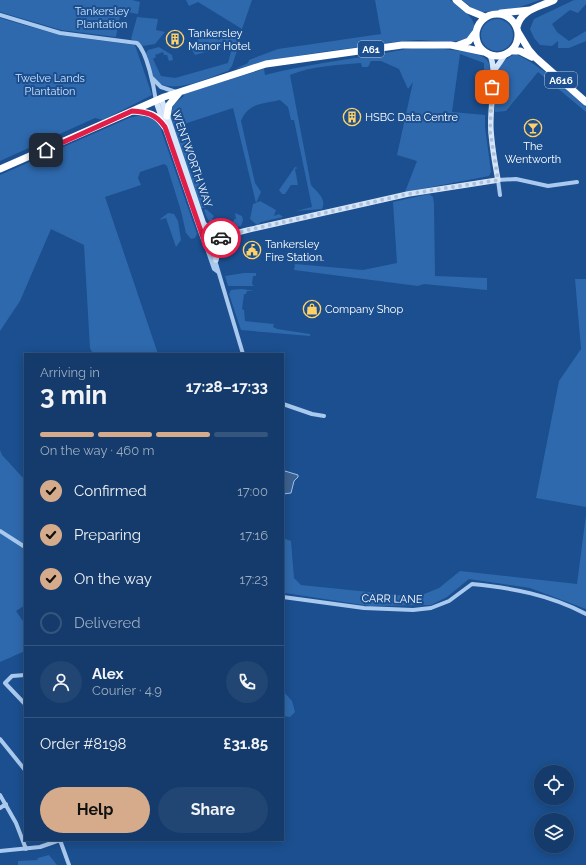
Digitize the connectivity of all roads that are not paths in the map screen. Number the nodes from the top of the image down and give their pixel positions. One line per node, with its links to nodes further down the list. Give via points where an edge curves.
1 (456, 0): 3 (highway)
2 (554, 0): 4 (highway)
3 (468, 10): 7 (highway); 9 (highway)
4 (530, 10): 5 (highway); 8 (highway, via 522,16)
5 (498, 13): 7 (highway); 8 (highway, via 509,17)
6 (0, 15): 15 (street, via 60,33 135,42 142,49)
7 (485, 17): 9 (highway)
8 (517, 29): 12 (highway, via 515,46); 13 (highway, A616)
9 (476, 30): 10 (highway, via 469,41); 11 (highway, via 477,44)
10 (456, 46): 11 (highway, A61); 16 (highway, A61, via 402,45 266,64)
11 (486, 53): 12 (highway); 14 (street)
12 (508, 53): 13 (highway, A616, via 520,51); 14 (street)
13 (536, 58): 18 (highway, A616)
14 (494, 72): 23 (street, via 490,131)
15 (150, 76): 16 (street, via 161,87); 17 (street)
16 (179, 91): 17 (highway, A61); 20 (highway, via 171,102)
17 (158, 100): 19 (highway, A61); 20 (street, WENTWORTH WAY); 21 (street, WENTWORTH WAY)
18 (586, 102)
19 (132, 111): 21 (highway, via 155,115); 22 (highway, A61)
20 (167, 116): 26 (street, WENTWORTH WAY)
21 (165, 127): 29 (street, WENTWORTH WAY)
22 (0, 169)
23 (498, 180): 24 (street, via 516,179 548,186); 25 (street); 28 (street, via 408,194)
24 (577, 182)
25 (500, 195)
26 (203, 222): 27 (street); 29 (street, WENTWORTH WAY)
27 (220, 234): 28 (street); 29 (street)
28 (228, 235): 29 (street); 30 (street, via 218,246)
29 (207, 239): 30 (street, WENTWORTH WAY); 31 (street, WENTWORTH WAY, via 214,269)
30 (216, 260): 31 (street, WENTWORTH WAY)
31 (218, 272): 32 (street, WENTWORTH WAY)
32 (243, 353)
33 (284, 404): 34 (street)
34 (324, 416)
35 (0, 531): 36 (street)
36 (24, 546)
37 (284, 597): 38 (street, CARR LANE, via 364,608 413,610 431,608 449,601 472,584 505,587 544,596 566,603)
38 (586, 614)
39 (24, 675): 40 (street, via 12,676 4,681)
40 (24, 703)
41 (0, 739): 42 (street)
42 (24, 769)
43 (0, 795): 44 (street)
44 (6, 804): 45 (street); 48 (street)
45 (0, 808)
46 (56, 841): 48 (street)
47 (60, 841): 50 (street)
48 (26, 849): 49 (street)
49 (0, 851)
50 (69, 865)

